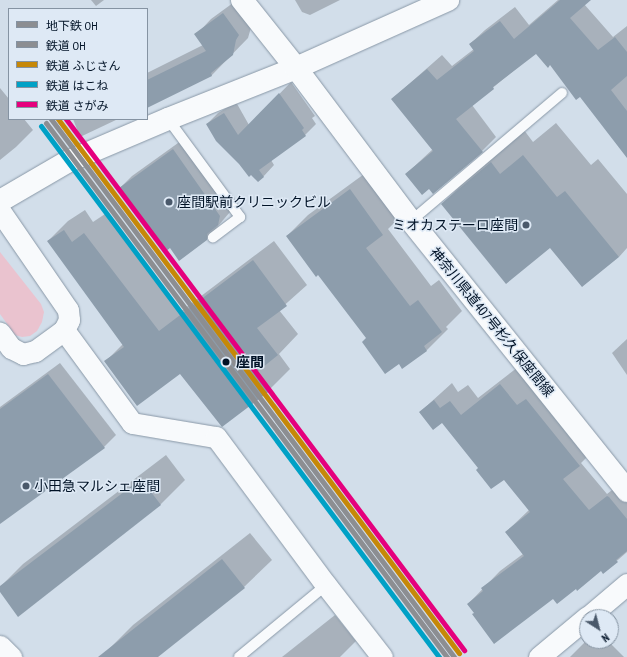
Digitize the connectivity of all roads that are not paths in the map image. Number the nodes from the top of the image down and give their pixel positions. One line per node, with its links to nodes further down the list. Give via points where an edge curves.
1 (242, 0): 3 (main road, 神奈川県道407号杉久保座間線)
2 (448, 0): 3 (main road)
3 (296, 68): 5 (main road); 8 (main road, 神奈川県道407号杉久保座間線)
4 (562, 93): 8 (lane)
5 (168, 119): 6 (main road, via 67,162); 9 (lane, via 240,217)
6 (0, 201)
7 (0, 211): 10 (street, via 68,310 69,320)
8 (411, 221): 12 (main road, 神奈川県道407号杉久保座間線)
9 (213, 237)
10 (64, 330): 11 (street, via 35,351 23,354 11,348); 14 (street, via 132,423 216,437)
11 (0, 333)
12 (627, 491)
13 (627, 584): 15 (street)
14 (326, 585): 19 (lane); 20 (street)
15 (597, 609)
16 (579, 624): 21 (street)
17 (0, 646): 18 (street)
18 (11, 657)
19 (239, 657)
20 (382, 657)
21 (539, 657)

